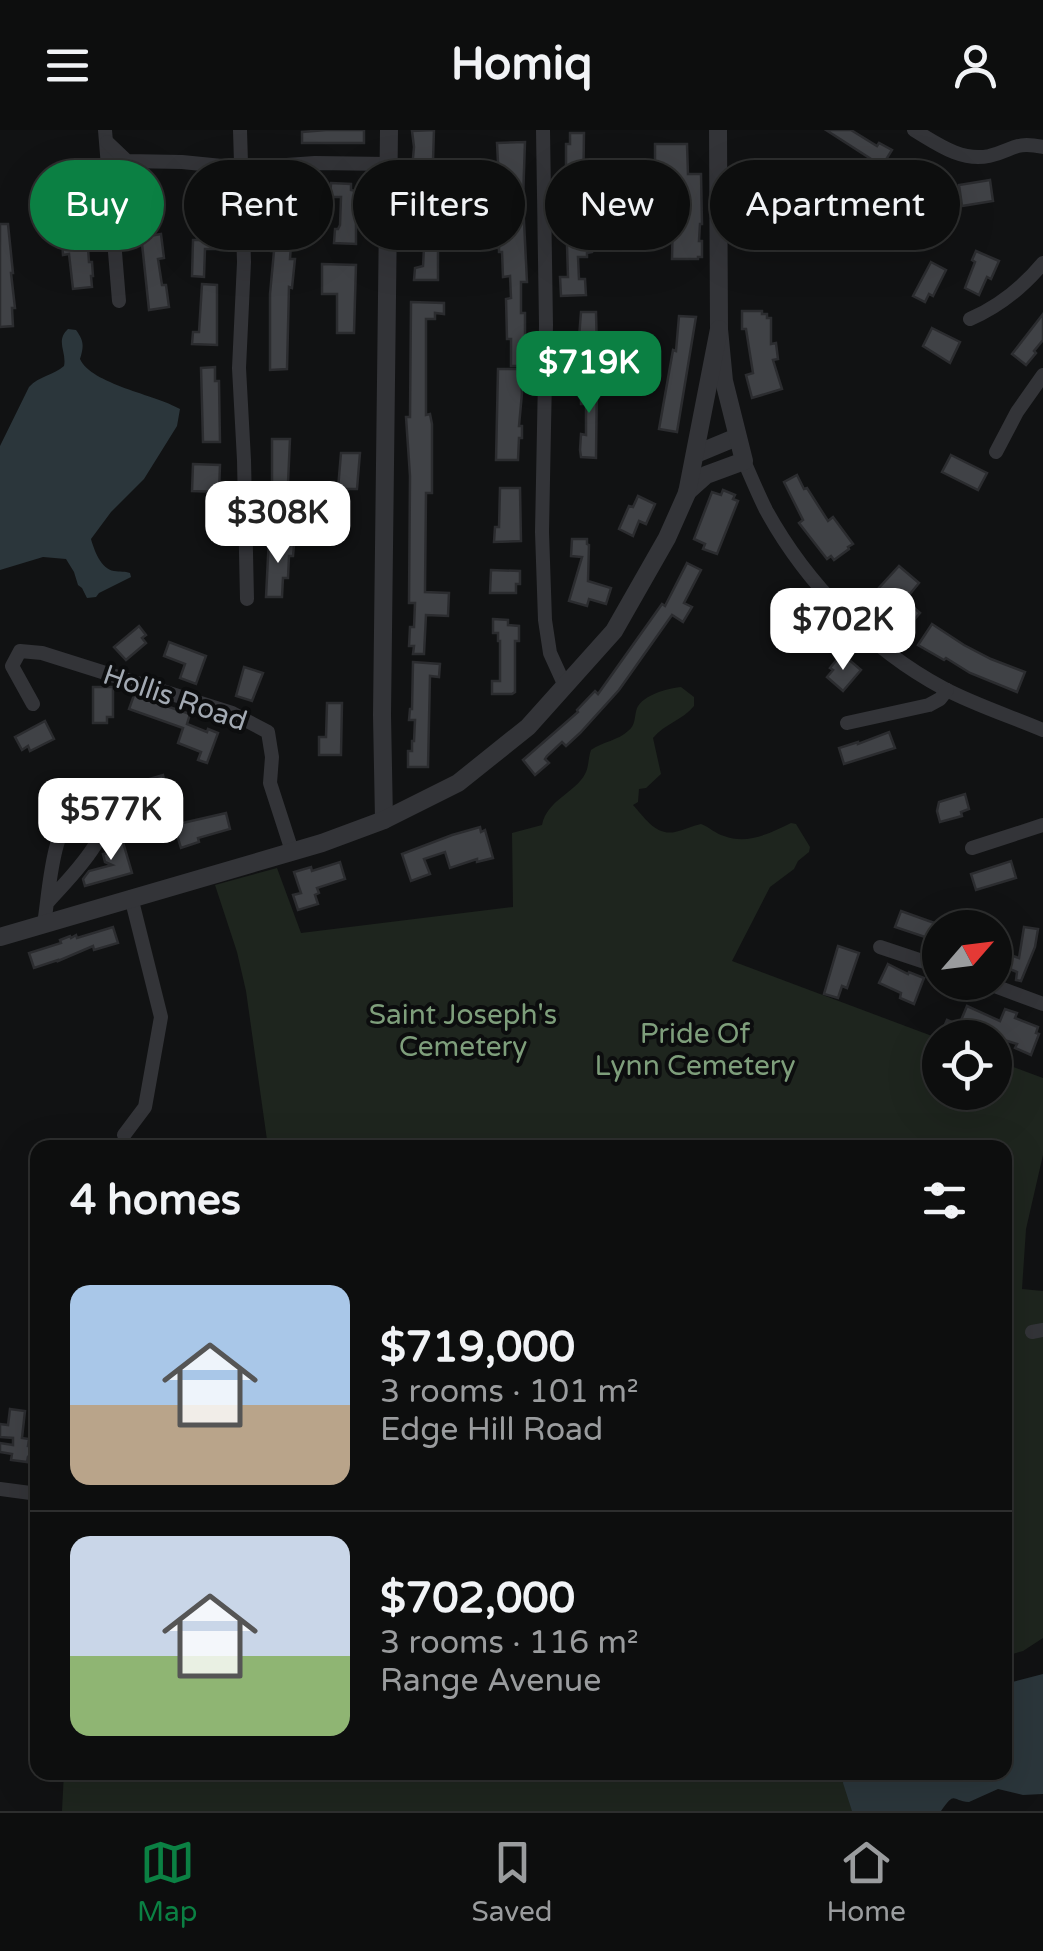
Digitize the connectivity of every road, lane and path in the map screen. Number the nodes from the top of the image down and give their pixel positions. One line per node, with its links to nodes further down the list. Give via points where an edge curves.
1 (240, 130): 9 (street)
2 (389, 130): 10 (street)
3 (543, 130): 25 (street, via 545,620)
4 (718, 130): 17 (street)
5 (914, 130): 7 (street, via 946,149 985,157)
6 (106, 136): 11 (street, via 127,161); 15 (street)
7 (1024, 136): 8 (street)
8 (1043, 147)
9 (242, 160)
10 (388, 160)
11 (184, 162)
12 (244, 250): 24 (street, via 239,368)
13 (387, 250): 30 (street)
14 (1043, 263): 16 (street, via 1008,297)
15 (119, 301)
16 (970, 319)
17 (718, 329): 19 (street); 21 (street)
18 (1043, 375): 20 (street)
19 (737, 437): 21 (street); 22 (street)
20 (996, 452)
21 (696, 454): 23 (street)
22 (744, 461): 23 (street, via 706,475); 26 (street, via 771,518 817,583 878,643)
23 (687, 493): 25 (street, via 614,631)
24 (246, 599)
25 (565, 686): 30 (street, via 528,727 458,783)
26 (947, 690): 28 (street, via 929,705); 29 (street)
27 (33, 704): 33 (street, Hollis Road, via 12,666 20,651 232,713 268,732 270,783)
28 (847, 723)
29 (1043, 730)
30 (384, 820): 33 (street)
31 (1043, 826): 32 (street)
32 (972, 848)
33 (292, 852): 34 (street)
34 (131, 897): 36 (street); 42 (street, via 161,1016 145,1107)
35 (48, 902): 35 (street, via 102,834 106,821 95,804 84,802 66,820); 36 (street)
36 (44, 924): 37 (street)
37 (0, 937)
38 (880, 947): 39 (street)
39 (922, 961)
40 (1012, 992): 41 (street)
41 (1043, 1004)
42 (124, 1134)
43 (0, 1489): 44 (street)
44 (30, 1493)

